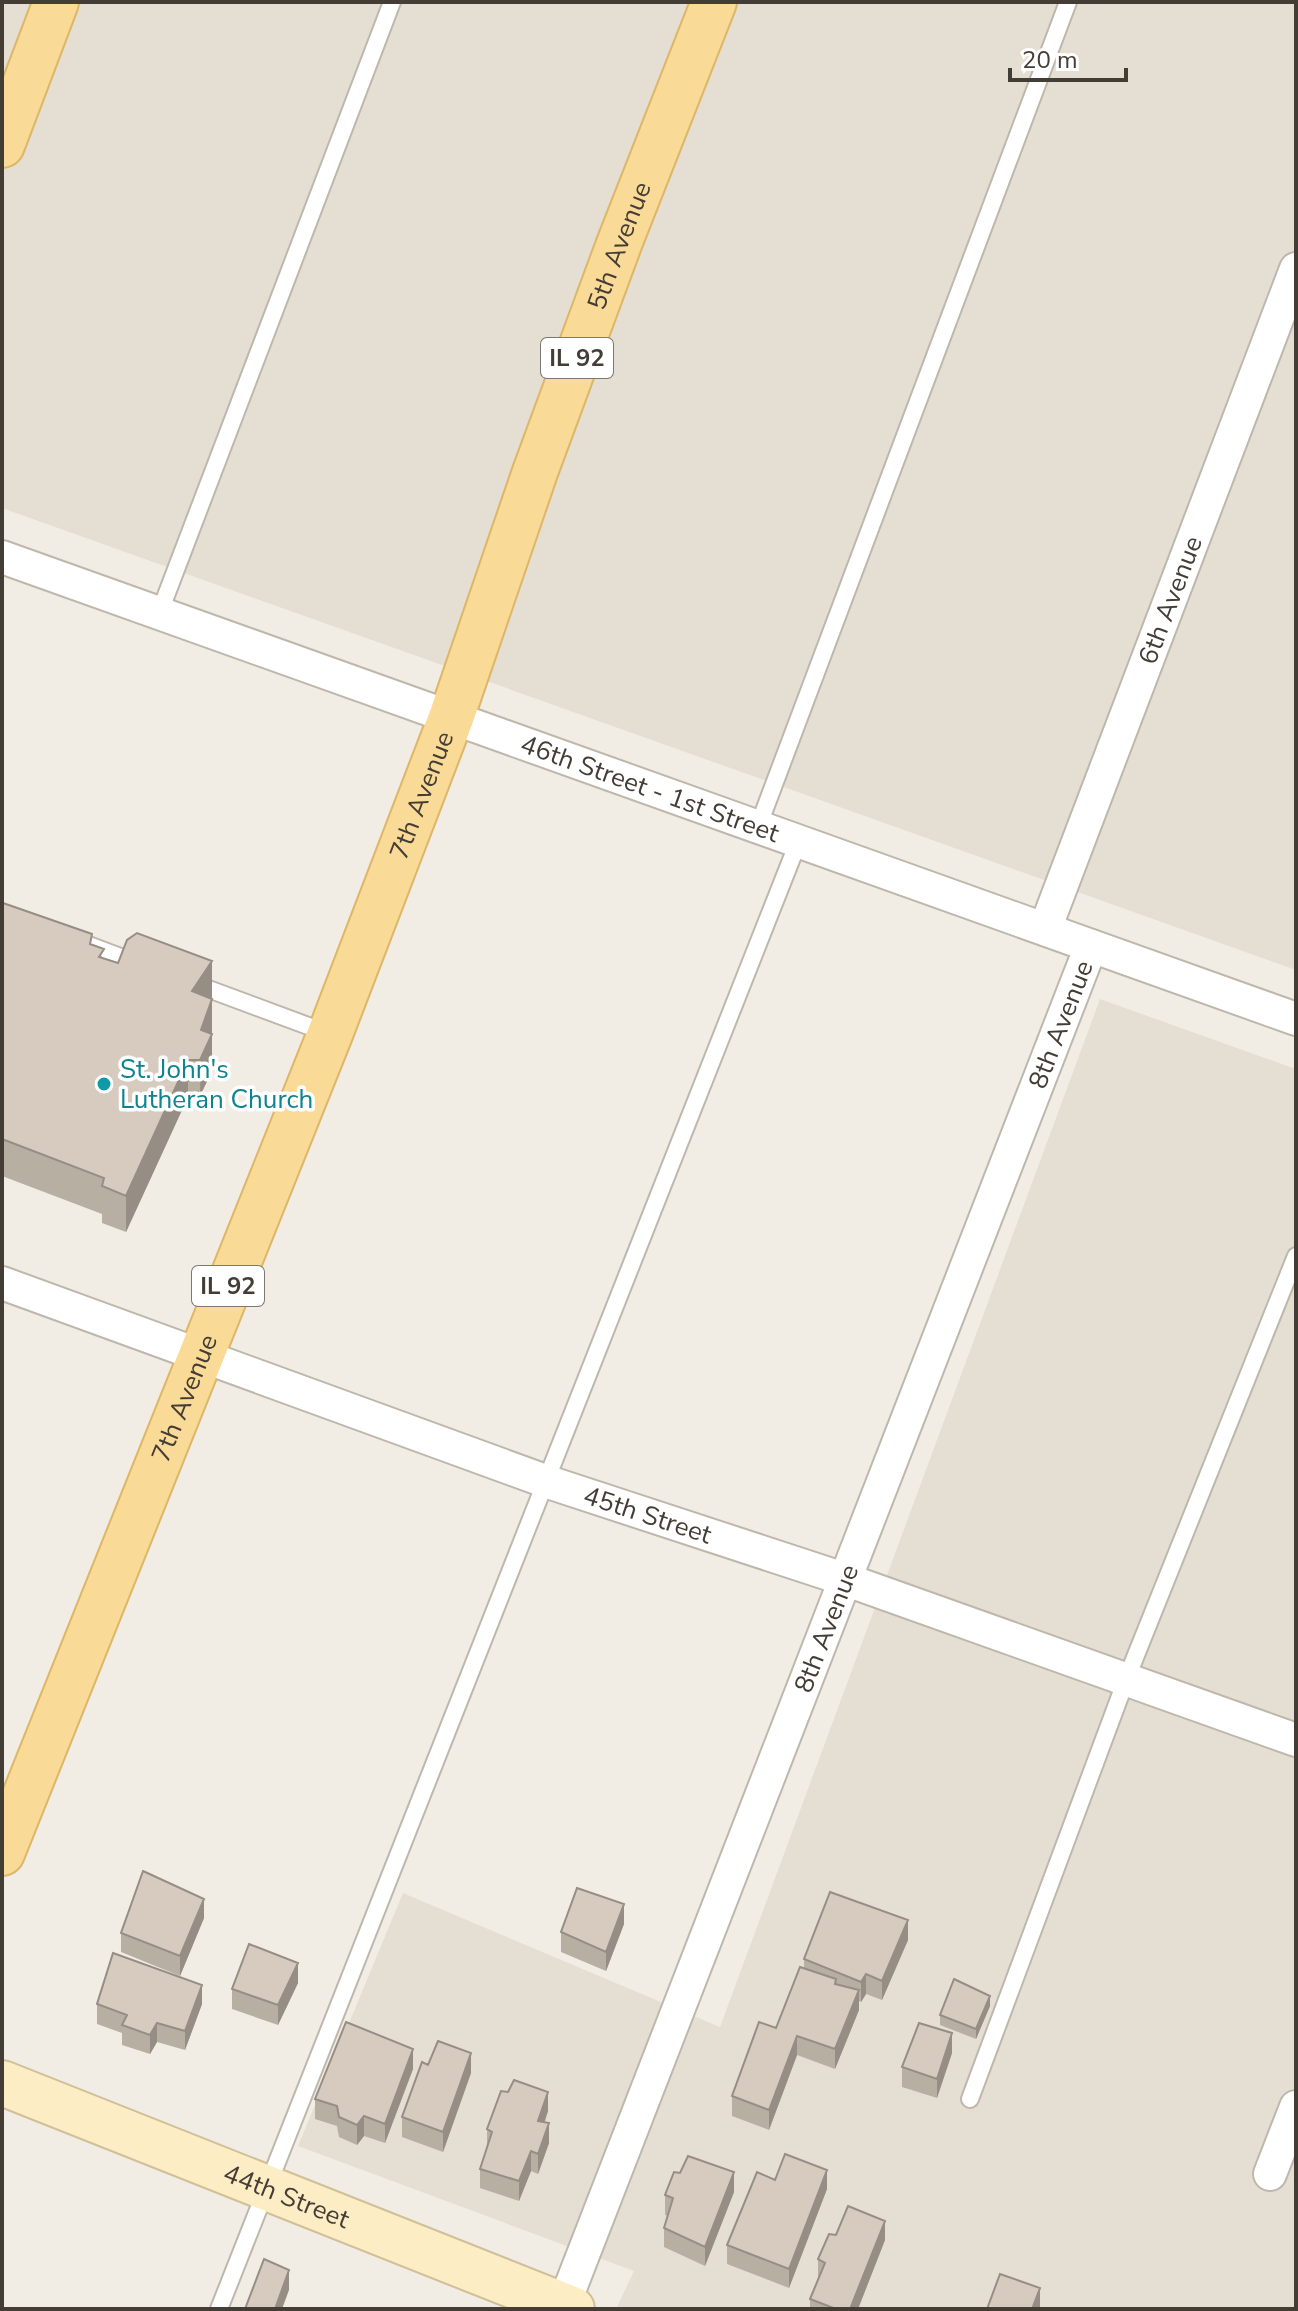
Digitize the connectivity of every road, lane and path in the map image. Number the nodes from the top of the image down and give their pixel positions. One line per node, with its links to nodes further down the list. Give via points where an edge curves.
1 (56, 2): 5 (main road)
2 (392, 2): 8 (lane)
3 (714, 2): 9 (main road, 5th Avenue / IL 92, via 535,472)
4 (1068, 2): 10 (lane)
5 (2, 145)
6 (1296, 269): 12 (street, 6th Avenue)
7 (2, 557): 8 (street, 46th Street - 1st Street)
8 (159, 614): 9 (street, 46th Street - 1st Street)
9 (451, 718): 10 (street, 46th Street - 1st Street); 18 (main road, 7th Avenue / IL 92)
10 (758, 827): 11 (street, 46th Street - 1st Street)
11 (799, 840): 12 (street, 46th Street - 1st Street); 22 (lane)
12 (1045, 929): 14 (street, 46th Street - 1st Street)
13 (76, 941): 15 (lane)
14 (1091, 946): 17 (street, 46th Street - 1st Street); 23 (street, 8th Avenue)
15 (151, 968)
16 (181, 979): 18 (lane)
17 (1296, 1019)
18 (330, 1034): 21 (main road, 7th Avenue / IL 92)
19 (1296, 1256): 24 (lane)
20 (2, 1283): 21 (street, 45th Street)
21 (200, 1354): 22 (street, 45th Street); 26 (main road, 7th Avenue / IL 92)
22 (548, 1482): 23 (street, 45th Street); 31 (lane)
23 (844, 1579): 24 (street, 45th Street); 32 (street, 8th Avenue)
24 (1126, 1680): 25 (street, 45th Street); 28 (lane)
25 (1296, 1740)
26 (2, 1853)
27 (2, 2083): 31 (street, 44th Street)
28 (970, 2099)
29 (1296, 2107): 30 (street)
30 (1270, 2174)
31 (266, 2188): 32 (street, 44th Street); 33 (lane)
32 (566, 2308)
33 (219, 2309)

